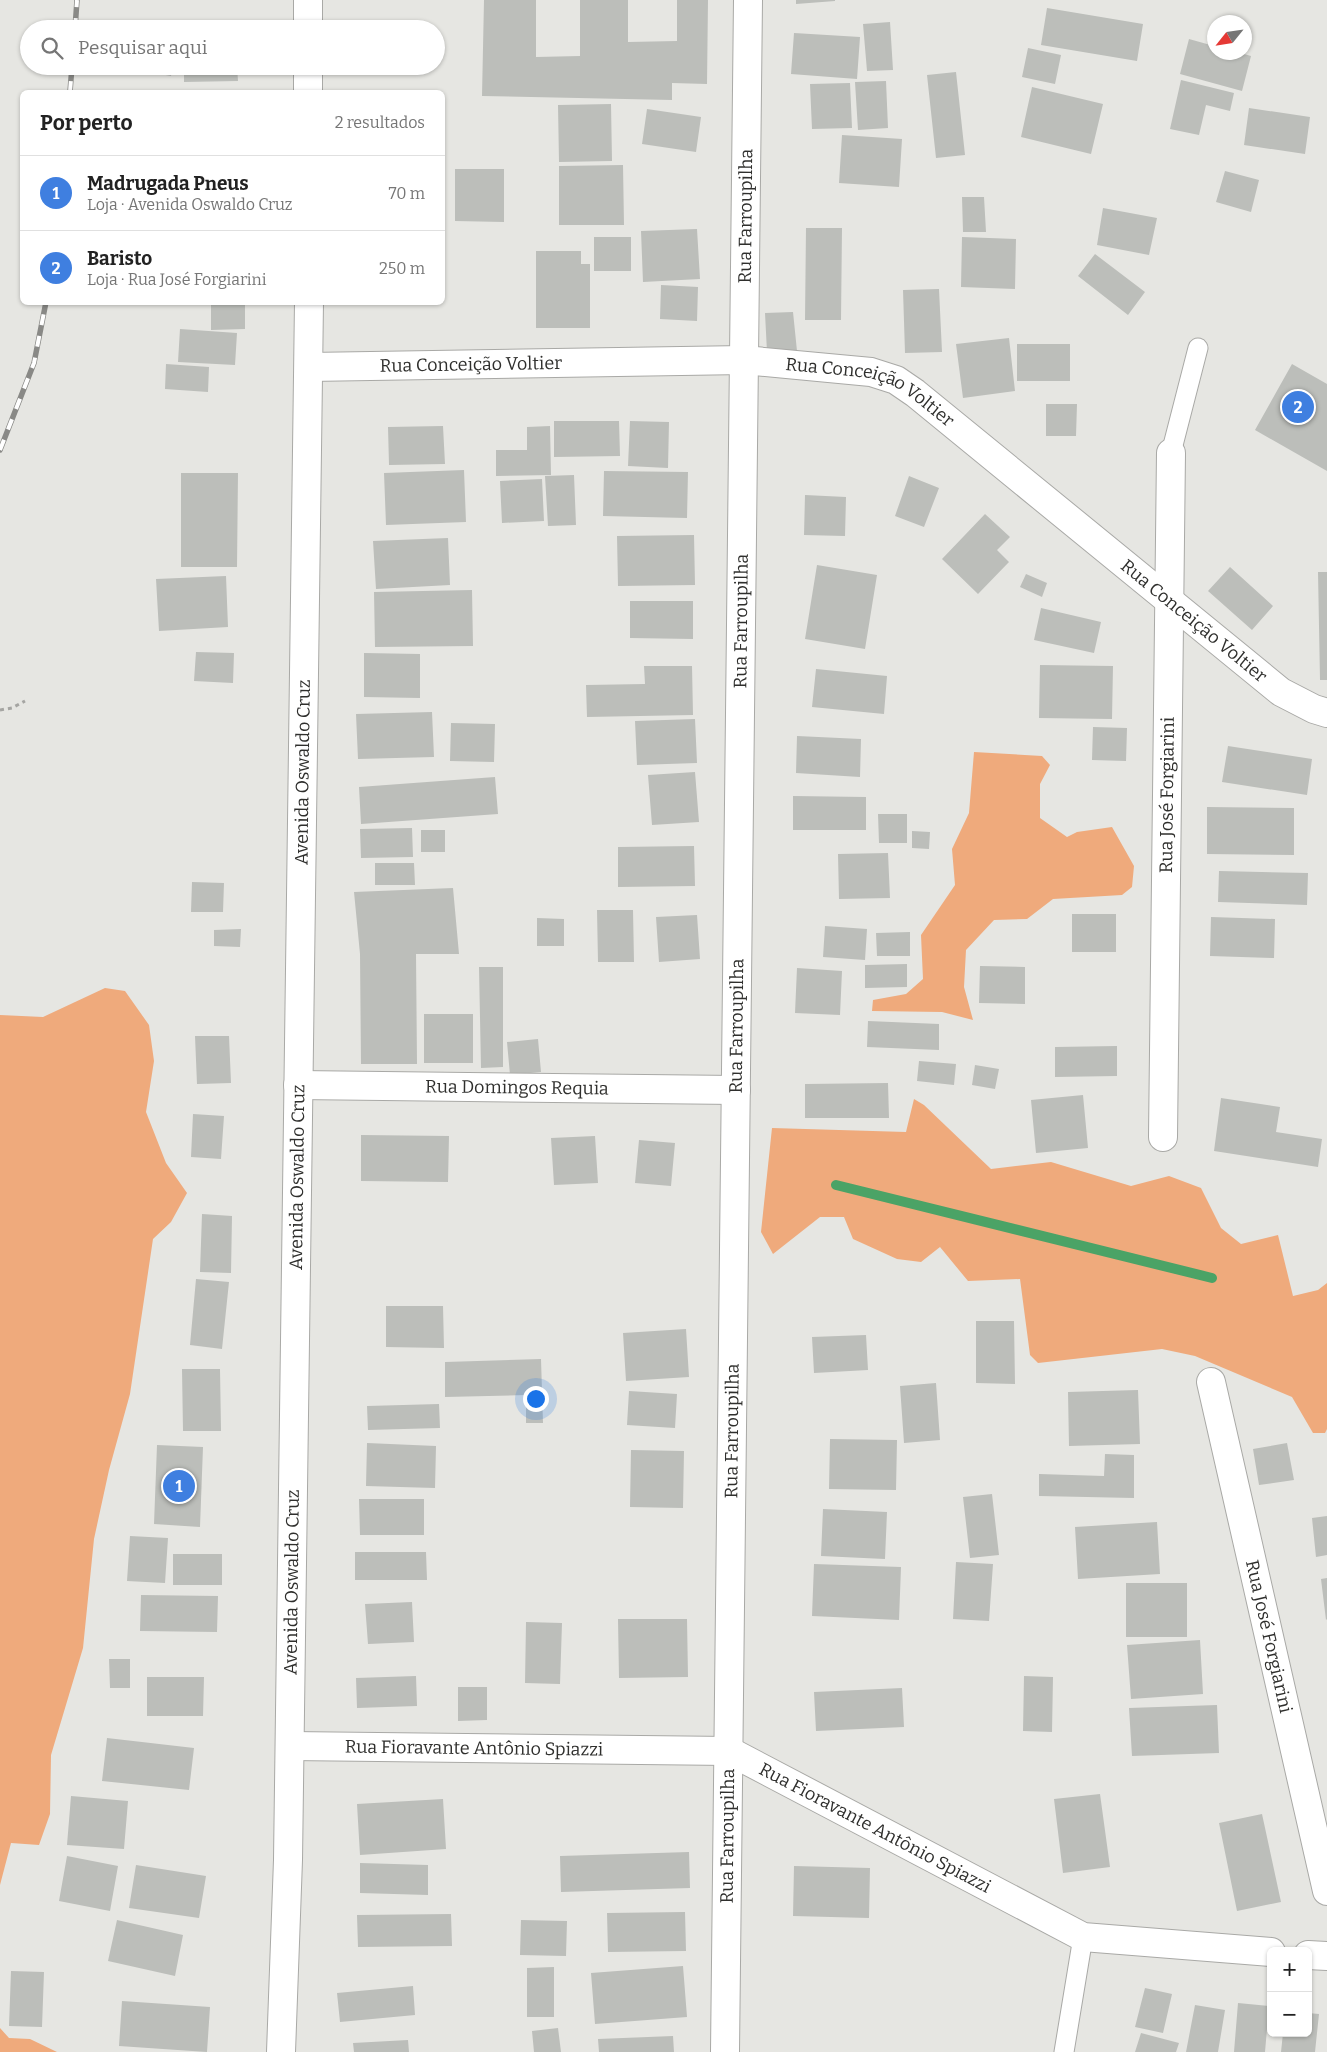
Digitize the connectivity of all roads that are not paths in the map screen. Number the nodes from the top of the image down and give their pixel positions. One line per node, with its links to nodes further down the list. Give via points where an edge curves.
1 (308, 0): 3 (street)
2 (748, 0): 8 (street, Rua Farroupilha)
3 (308, 20)
4 (308, 75): 5 (street)
5 (308, 90)
6 (309, 305): 9 (street, Avenida Oswaldo Cruz)
7 (1198, 348): 10 (lane)
8 (744, 360): 9 (street, Rua Conceição Voltier); 11 (street, Rua Conceição Voltier, via 871,372 896,380); 14 (street, Rua Farroupilha)
9 (309, 367): 13 (street, Avenida Oswaldo Cruz)
10 (1170, 453): 11 (street, Rua José Forgiarini)
11 (1168, 600): 12 (street, Rua Conceição Voltier, via 1281,692); 15 (street, Rua José Forgiarini)
12 (1327, 713)
13 (298, 1086): 14 (street, Rua Domingos Requia); 17 (street, Avenida Oswaldo Cruz)
14 (736, 1090): 18 (street, Rua Farroupilha)
15 (1163, 1137)
16 (1210, 1382): 19 (street, Rua José Forgiarini)
17 (290, 1746): 18 (street, Rua Fioravante Antônio Spiazzi); 24 (street, Avenida Oswaldo Cruz)
18 (729, 1750): 20 (street, Rua Fioravante Antônio Spiazzi); 25 (street, Rua Farroupilha)
19 (1327, 1891)
20 (1083, 1937): 21 (street, Rua Fioravante Antônio Spiazzi); 26 (lane)
21 (1267, 1952)
22 (1312, 1955): 23 (street)
23 (1327, 1956)
24 (281, 2052)
25 (725, 2052)
26 (1064, 2052)

